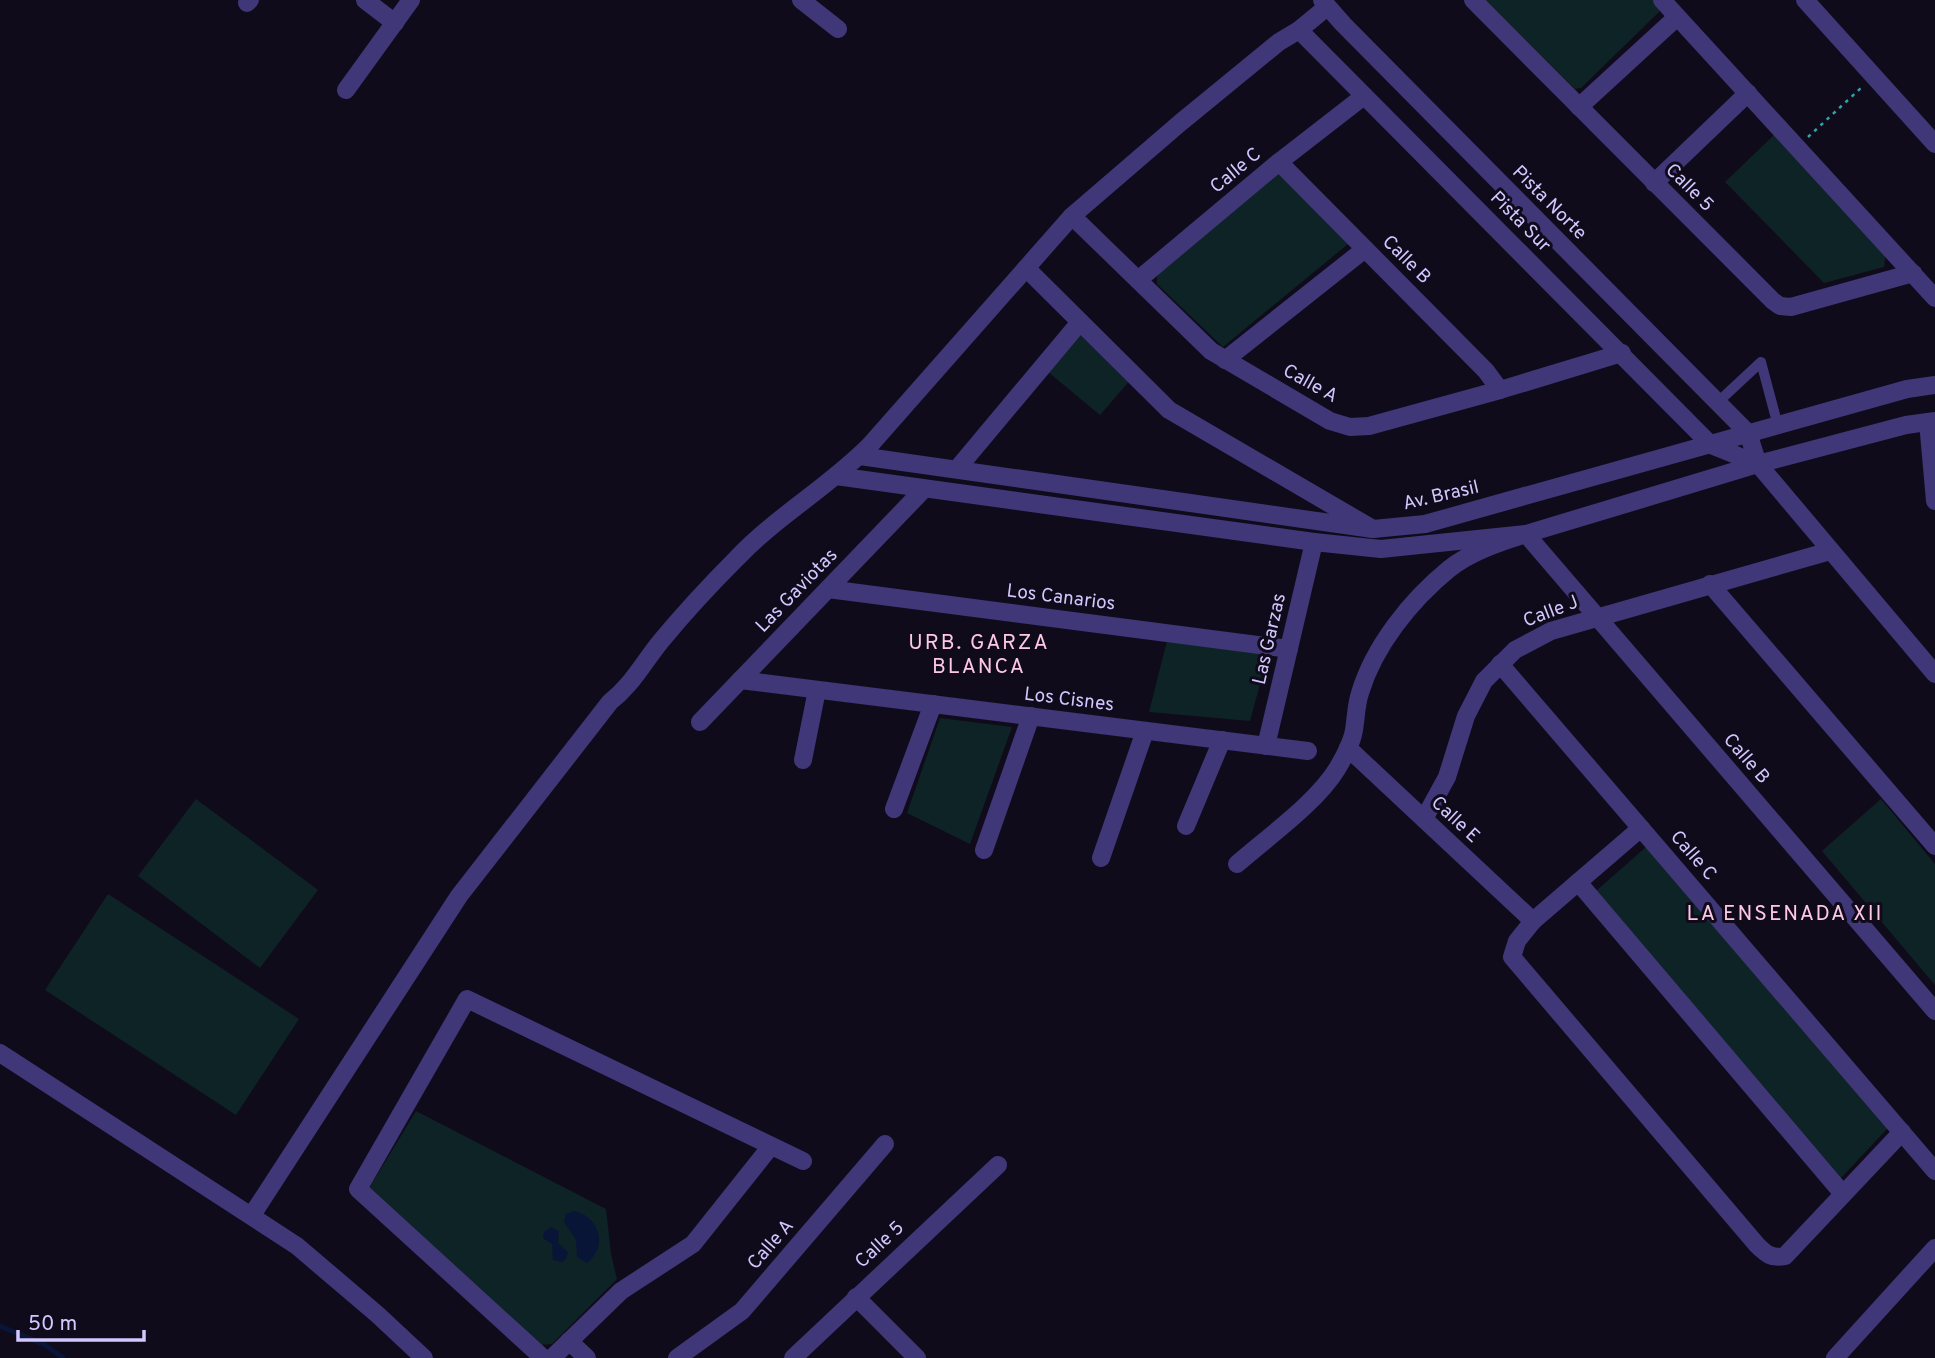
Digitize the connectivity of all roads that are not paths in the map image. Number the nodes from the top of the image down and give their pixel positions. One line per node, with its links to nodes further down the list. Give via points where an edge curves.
1 (365, 0): 9 (street)
2 (411, 0): 9 (street)
3 (801, 0): 10 (street)
4 (1473, 0): 15 (street, Calle 5)
5 (1662, 0): 8 (street)
6 (1805, 0): 16 (street)
7 (1324, 4): 11 (street); 30 (street, Pista Norte)
8 (1678, 17): 13 (street); 15 (street)
9 (395, 23): 12 (street)
10 (838, 29)
11 (1298, 30): 14 (street, Pista Sur); 19 (street, via 1180,122)
12 (346, 90)
13 (1748, 93): 18 (street); 22 (street)
14 (1364, 96): 17 (street, Calle C); 26 (street, Pista Sur)
15 (1580, 107): 18 (street, Calle 5)
16 (1935, 144)
17 (1279, 162): 20 (street, Calle B); 23 (street, Calle C)
18 (1654, 183): 22 (street, Calle 5, via 1780,306 1791,307)
19 (1072, 216): 21 (street); 23 (street, Calle A)
20 (1365, 248): 27 (street); 29 (street, Calle B)
21 (1026, 268): 25 (street); 35 (street)
22 (1913, 273): 24 (street)
23 (1138, 280): 27 (street, Calle A)
24 (1935, 298)
25 (1080, 322): 37 (street); 41 (street, via 1169,410)
26 (1622, 353): 29 (street, Calle A); 34 (street, Pista Sur)
27 (1225, 360): 29 (street, Calle A, via 1330,421 1350,427 1369,426)
28 (1935, 385): 32 (street, Av. Brasil)
29 (1500, 390)
30 (1717, 403): 32 (lane, via 1761,362); 33 (street, Pista Norte)
31 (1931, 421): 36 (street); 40 (street)
32 (1778, 426): 33 (street, Av. Brasil)
33 (1748, 433): 34 (street, Av. Brasil); 36 (street)
34 (1711, 445): 36 (street); 41 (street, Av. Brasil, via 1425,524)
35 (860, 456): 37 (street, Av. Brasil); 38 (street)
36 (1758, 464): 42 (street); 44 (street)
37 (957, 469): 41 (street, Av. Brasil)
38 (836, 476): 39 (street); 81 (street, via 738,556 660,642 627,689 598,717 459,896)
39 (924, 489): 43 (street); 46 (street, Las Gaviotas)
40 (1935, 501)
41 (1373, 529)
42 (1526, 534): 43 (street, via 1381,549); 47 (street, Calle B); 59 (street, via 1450,568 1406,611 1365,679)
43 (1314, 542): 48 (street, Las Garzas)
44 (1830, 551): 45 (street, Calle J); 50 (street)
45 (1710, 584): 47 (street, Calle J); 66 (street)
46 (828, 589): 48 (street, Los Canarios); 51 (street, Las Gaviotas)
47 (1597, 617): 49 (street, Calle J, via 1534,639); 72 (street, Calle B)
48 (1289, 649): 58 (street, Las Garzas)
49 (1500, 664): 63 (street, Calle J, via 1466,716 1447,777); 65 (street, Calle C)
50 (1935, 674)
51 (740, 680): 52 (street, Los Cisnes); 55 (street, Las Gaviotas)
52 (817, 690): 53 (street, Los Cisnes); 61 (street)
53 (933, 704): 54 (street, Los Cisnes); 62 (street)
54 (1031, 716): 56 (street, Los Cisnes); 67 (street)
55 (700, 722)
56 (1144, 731): 57 (street, Los Cisnes); 68 (street)
57 (1222, 740): 58 (street, Los Cisnes); 64 (street)
58 (1266, 746): 60 (street, Los Cisnes)
59 (1348, 748): 63 (street, Calle E); 69 (street, via 1323,789)
60 (1308, 751)
61 (803, 760)
62 (894, 809)
63 (1423, 819): 71 (street, Calle E)
64 (1186, 826)
65 (1641, 828): 70 (street); 74 (street, Calle C)
66 (1935, 846)
67 (984, 850)
68 (1101, 858)
69 (1237, 864)
70 (1578, 883): 71 (street); 80 (street)
71 (1533, 921): 80 (street, via 1512,957 1765,1254 1785,1256)
72 (1935, 1011)
73 (0, 1053): 81 (street)
74 (1902, 1132): 79 (street, Calle C); 80 (street)
75 (885, 1144): 89 (street, Calle A, via 742,1311)
76 (771, 1146): 77 (street); 84 (street, via 694,1244 621,1291); 86 (street, via 467,999 358,1189)
77 (803, 1161)
78 (998, 1165): 83 (street, Calle 5)
79 (1935, 1171)
80 (1843, 1194)
81 (252, 1215): 85 (street, via 320,1264)
82 (1935, 1248): 92 (street)
83 (856, 1297): 90 (street, Calle 5); 91 (street)
84 (569, 1340): 87 (street); 88 (street)
85 (424, 1358)
86 (543, 1358)
87 (552, 1358)
88 (587, 1358)
89 (677, 1358)
90 (793, 1358)
91 (917, 1358)
92 (1835, 1358)

